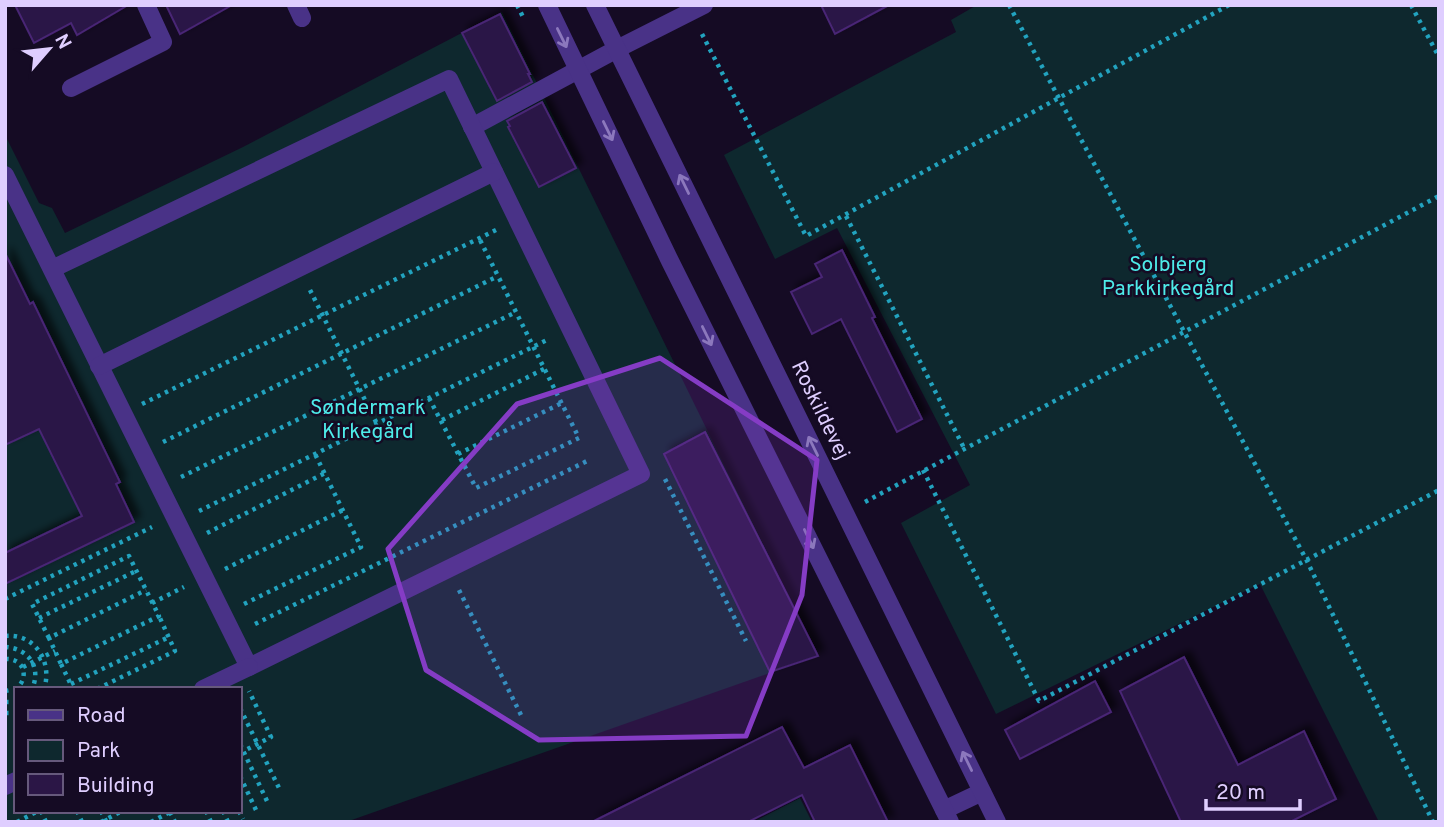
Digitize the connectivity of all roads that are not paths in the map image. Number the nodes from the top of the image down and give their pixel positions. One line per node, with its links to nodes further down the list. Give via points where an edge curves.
1 (146, 5): 7 (street, via 163,42)
2 (547, 5): 6 (street, one-way to 6)
3 (595, 5): 5 (street, Roskildevej)
4 (697, 9): 5 (street)
5 (617, 50): 6 (street); 15 (street, Roskildevej, one-way to 5)
6 (578, 70): 8 (street); 16 (street, one-way to 16)
7 (71, 88)
8 (472, 127): 9 (street); 11 (street, via 449,79)
9 (494, 172): 12 (street); 13 (street, via 640,474)
10 (5, 175): 11 (street)
11 (52, 269): 12 (street)
12 (99, 366): 13 (street, via 232,635)
13 (244, 669): 14 (street)
14 (208, 687)
15 (982, 792): 16 (street); 17 (street, Roskildevej)
16 (947, 816)
17 (997, 822)

